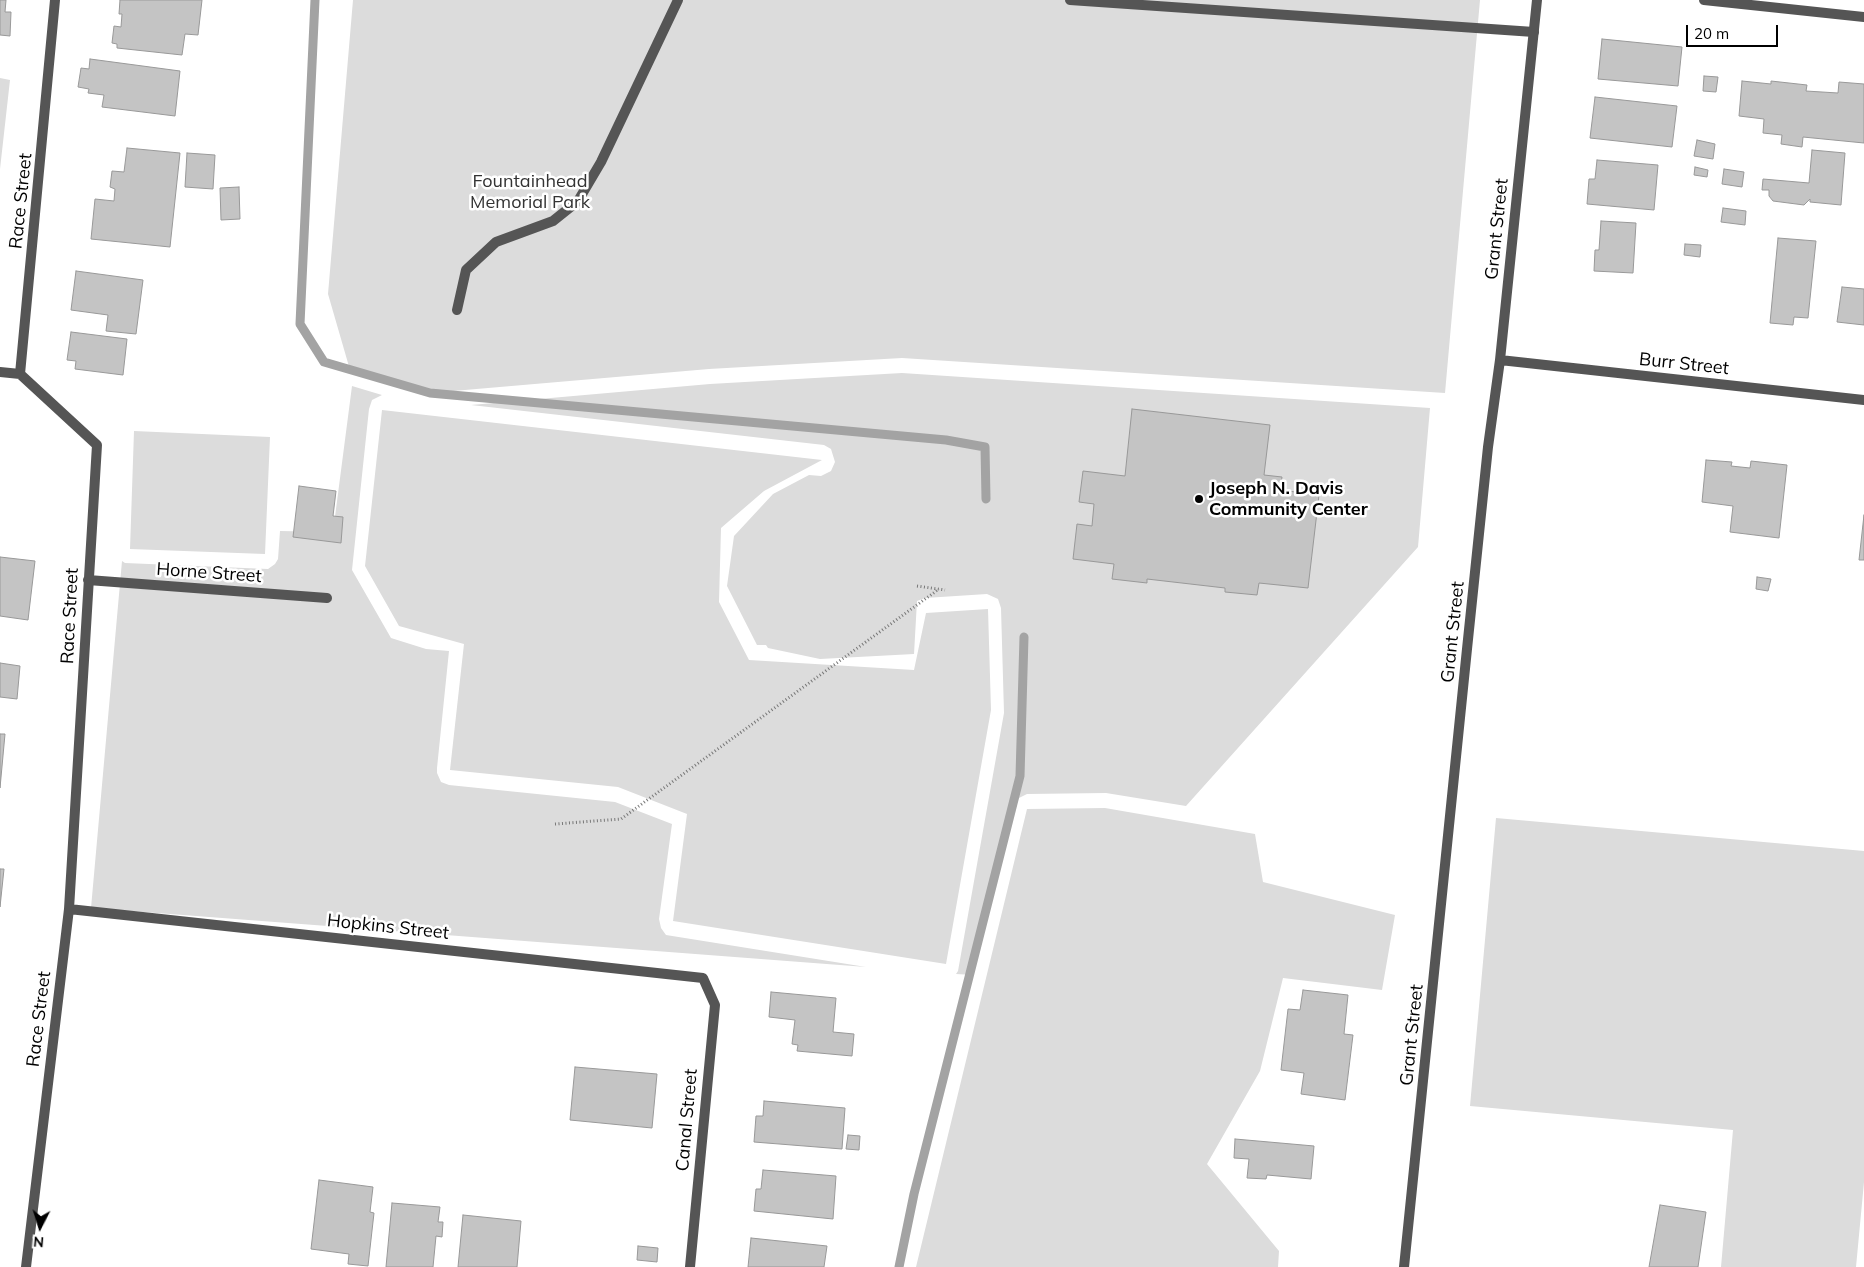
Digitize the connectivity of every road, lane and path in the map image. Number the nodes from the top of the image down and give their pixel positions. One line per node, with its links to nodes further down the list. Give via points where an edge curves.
1 (55, 0): 11 (street, Race Street)
2 (678, 0): 8 (street, via 601,162 578,201 553,222 496,242 466,270)
3 (1070, 0): 7 (street)
4 (1537, 0): 7 (street, Grant Street)
5 (1704, 0): 6 (street)
6 (1864, 18)
7 (1534, 32): 9 (street, Grant Street)
8 (457, 310)
9 (1500, 360): 12 (street, Burr Street); 23 (street, Grant Street, via 1487,457)
10 (0, 372): 11 (street)
11 (20, 374): 13 (street, Race Street, via 96,444)
12 (1864, 400)
13 (88, 580): 17 (street, Horne Street); 19 (street, Race Street)
14 (917, 586): 15 (path)
15 (939, 589): 16 (path); 18 (path, via 621,819)
16 (945, 590)
17 (327, 598)
18 (555, 824)
19 (69, 909): 20 (street, Hopkins Street); 21 (street, Race Street)
20 (704, 978): 22 (street, Canal Street, via 715,1005)
21 (26, 1267)
22 (690, 1267)
23 (1404, 1267)

